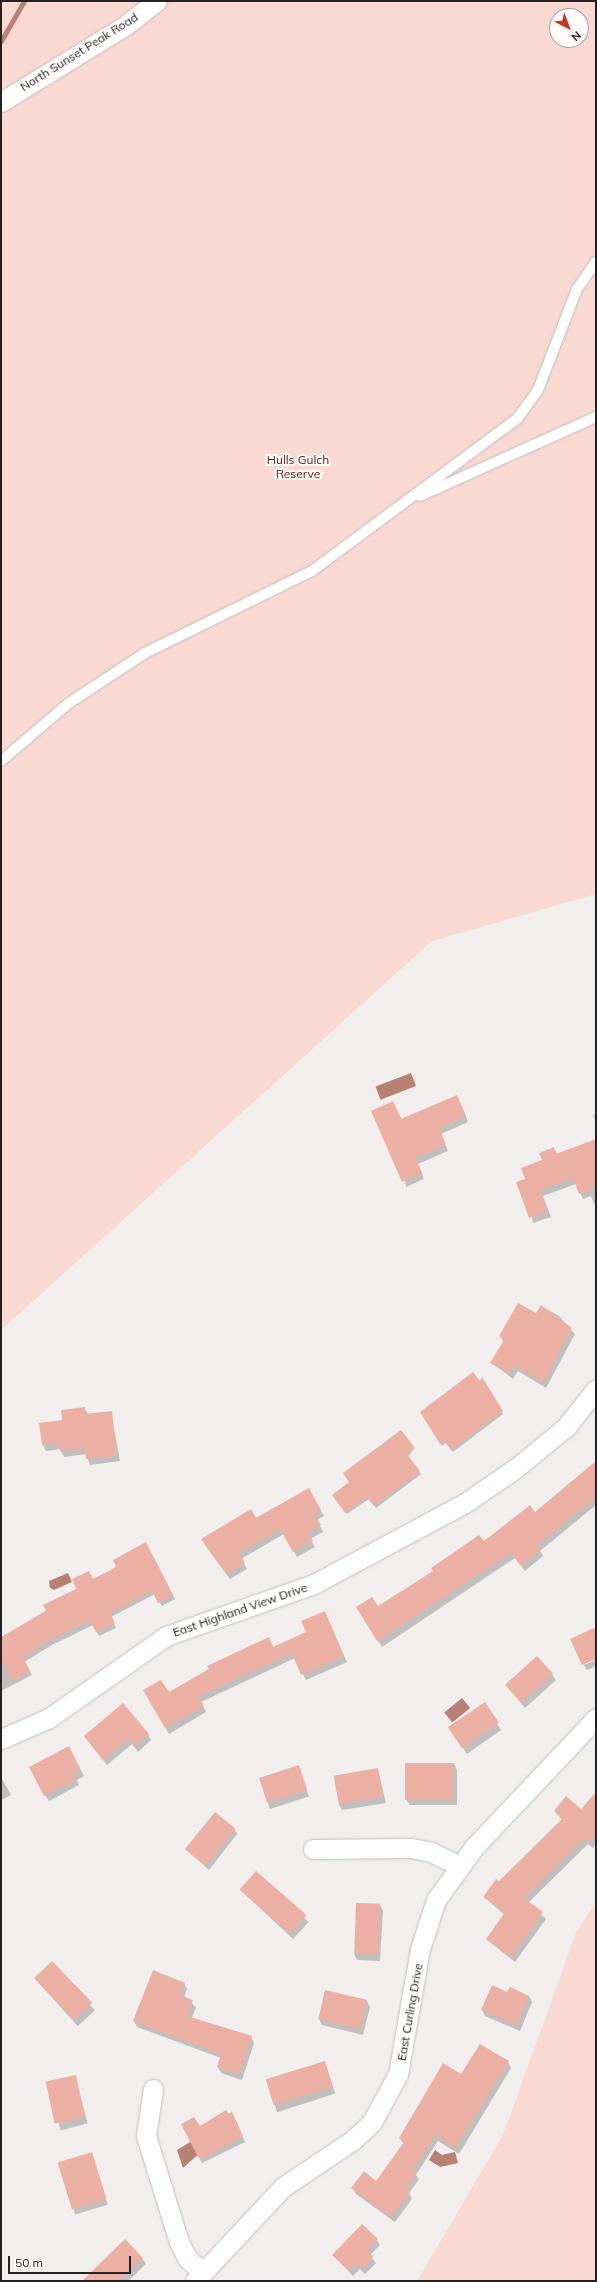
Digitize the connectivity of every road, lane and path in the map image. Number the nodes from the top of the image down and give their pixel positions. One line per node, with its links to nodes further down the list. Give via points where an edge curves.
1 (157, 1): 2 (street, North Sunset Peak Road, via 126,25)
2 (1, 102)
3 (596, 262): 5 (lane, via 577,289 538,390 517,419)
4 (596, 417): 5 (lane)
5 (406, 502): 6 (lane, via 312,570 145,653 103,679)
6 (1, 761)
7 (596, 1389): 9 (street, East Highland View Drive, via 566,1428 516,1468 465,1503 314,1584 166,1636 49,1718)
8 (596, 1718): 11 (street, East Curling Drive)
9 (1, 1739)
10 (313, 1849): 11 (street, via 411,1848 431,1852)
11 (458, 1865): 13 (street, East Curling Drive, via 436,1900 420,1949 405,2051 389,2095 372,2122 353,2140 282,2187)
12 (154, 2089): 13 (street, via 146,2136 179,2242)
13 (198, 2277)

